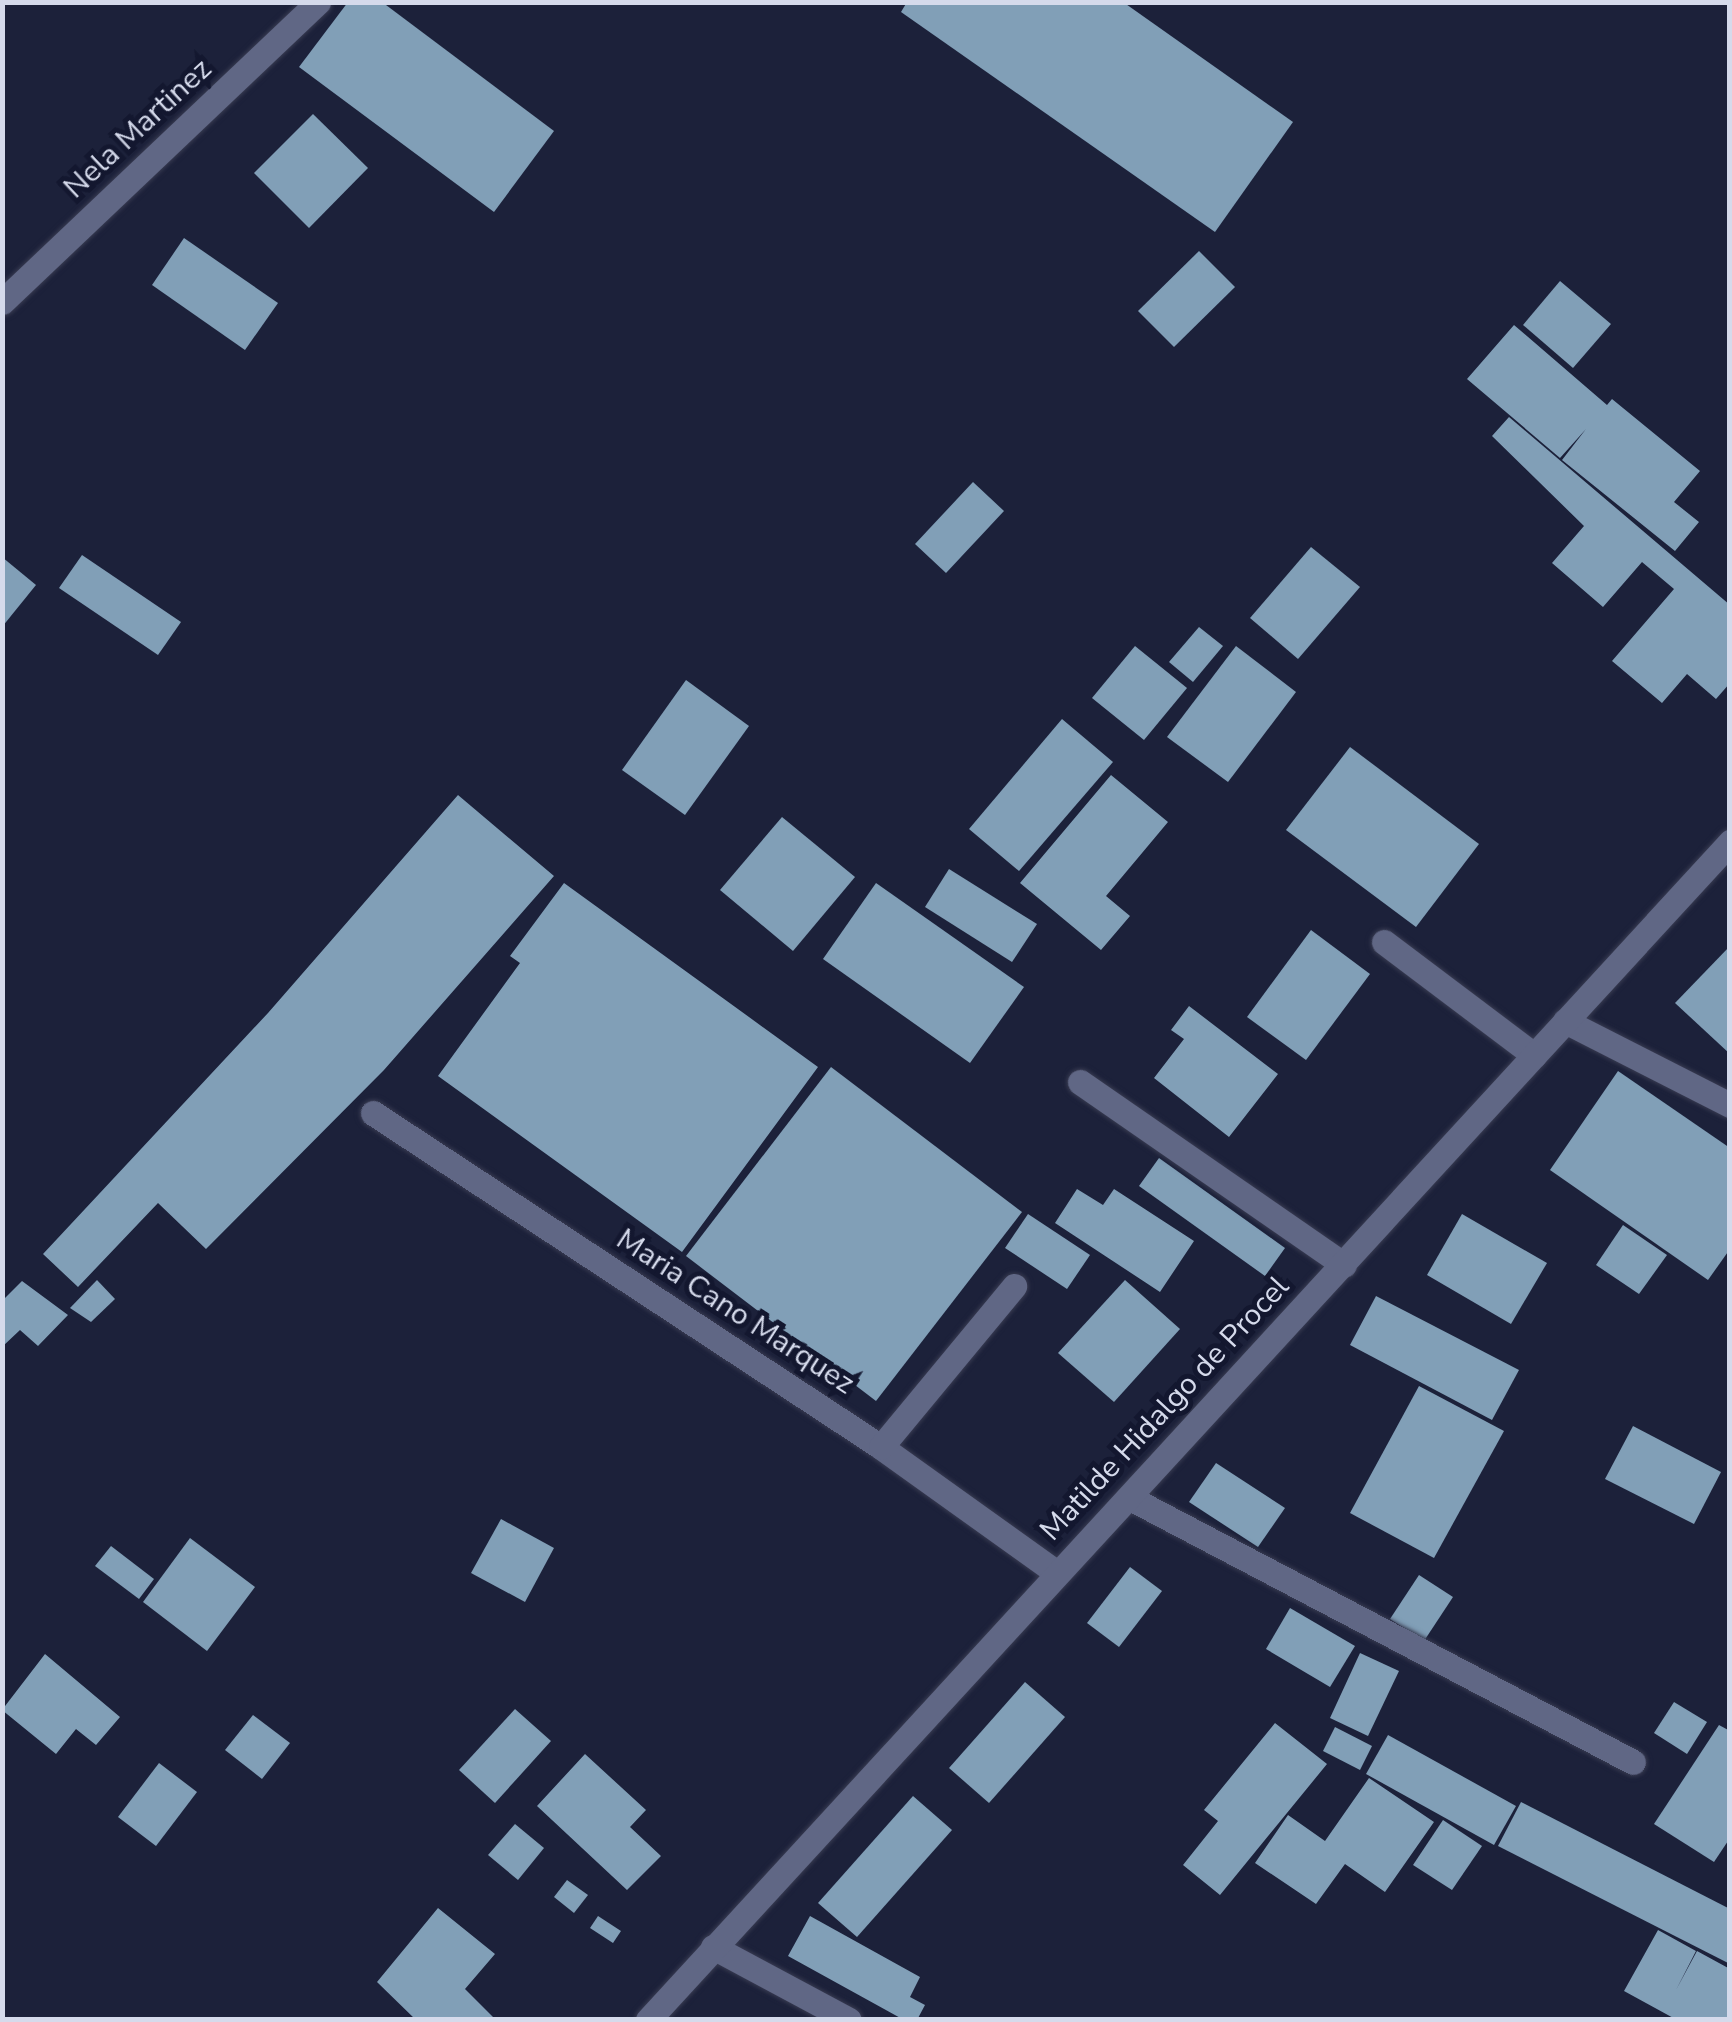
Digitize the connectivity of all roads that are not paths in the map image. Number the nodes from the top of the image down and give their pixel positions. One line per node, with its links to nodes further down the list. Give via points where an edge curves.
1 (318, 2): 2 (street, Nela Martinez)
2 (2, 302)
3 (1730, 842): 5 (street, Matilde Hidalgo de Procel)
4 (1384, 942): 6 (street)
5 (1565, 1021): 6 (street, Matilde Hidalgo de Procel); 8 (street)
6 (1534, 1055): 10 (street, Matilde Hidalgo de Procel)
7 (1080, 1082): 10 (street)
8 (1730, 1105)
9 (374, 1113): 12 (street, Maria Cano Marquez)
10 (1344, 1265): 13 (street, Matilde Hidalgo de Procel)
11 (1014, 1286): 12 (street)
12 (882, 1447): 14 (street, Maria Cano Marquez)
13 (1130, 1498): 14 (street, Matilde Hidalgo de Procel); 15 (street)
14 (1056, 1573): 16 (street, Matilde Hidalgo de Procel)
15 (1632, 1762)
16 (713, 1946): 17 (street, Matilde Hidalgo de Procel); 18 (street)
17 (648, 2020)
18 (848, 2020)

